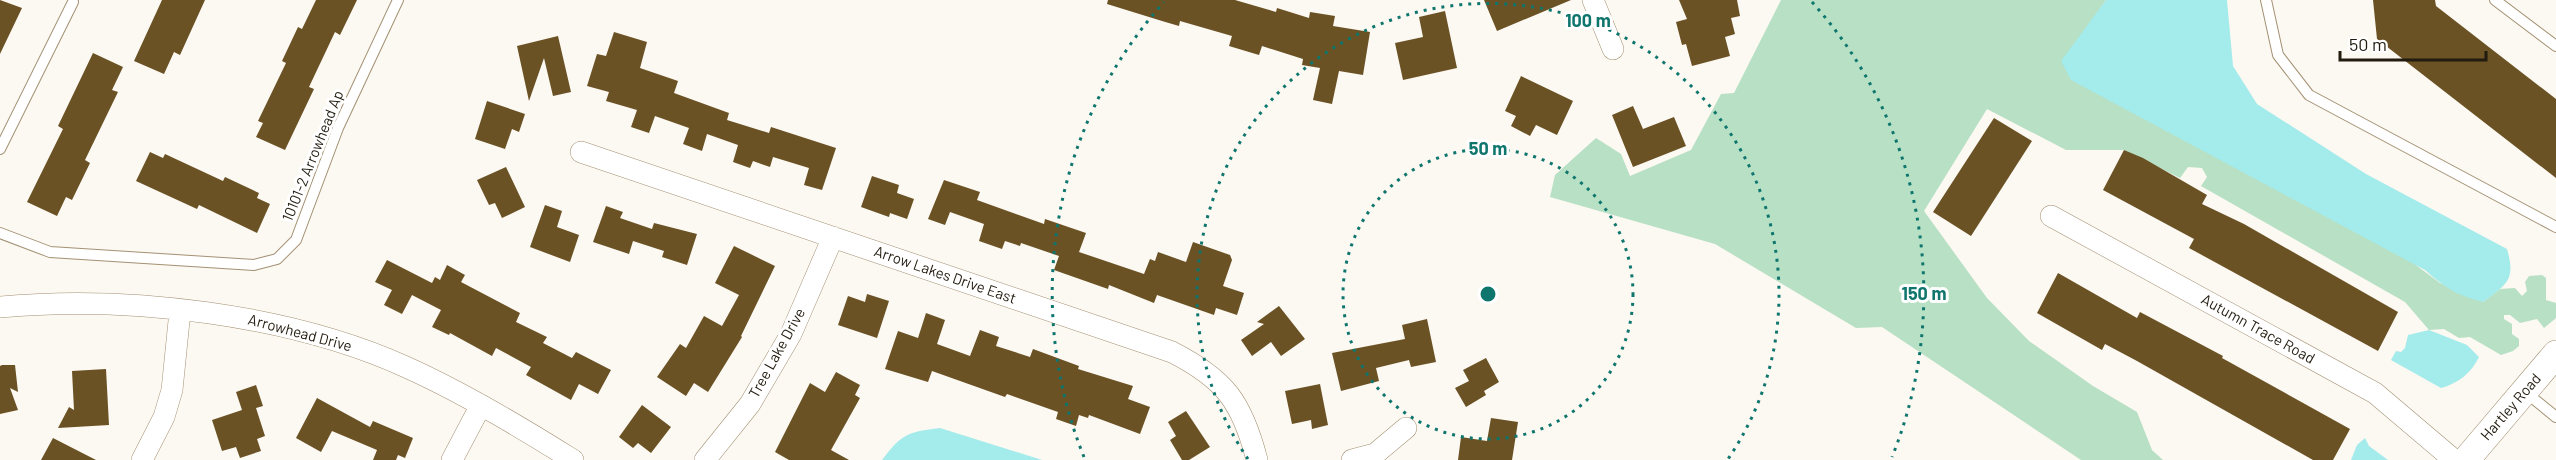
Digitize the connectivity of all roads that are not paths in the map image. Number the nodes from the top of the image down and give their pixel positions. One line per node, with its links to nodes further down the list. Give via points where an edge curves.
1 (398, 0): 12 (lane, 10101-2 Arrowhead Ap, via 338,128 296,240 277,260 254,265 50,252)
2 (1593, 0): 7 (street)
3 (2266, 0): 11 (lane, via 2278,55 2309,95)
4 (2495, 0): 6 (lane)
5 (73, 2): 8 (lane)
6 (2556, 46)
7 (1613, 49)
8 (0, 149)
9 (581, 152): 13 (street, Arrow Lakes Drive East)
10 (2051, 216): 27 (street, Autumn Trace Road, via 2375,393)
11 (2556, 227)
12 (0, 233)
13 (833, 237): 24 (street, Tree Lake Drive, via 791,334 750,404); 25 (street, Arrow Lakes Drive East, via 1172,352 1194,363 1217,380 1236,402 1249,429)
14 (0, 307): 15 (street, Arrowhead Drive, via 121,304)
15 (180, 311): 18 (street, Arrowhead Drive, via 245,318 333,339 405,366); 21 (street, via 172,390 164,417)
16 (2556, 354): 17 (street, Hartley Road)
17 (2524, 391): 19 (lane); 28 (street, Hartley Road)
18 (481, 405): 22 (street); 23 (street, Arrowhead Drive)
19 (2556, 417)
20 (1406, 428): 26 (street, via 1375,454)
21 (142, 460)
22 (452, 460)
23 (573, 460)
24 (705, 460)
25 (1257, 460)
26 (1352, 460)
27 (2454, 460)
28 (2466, 460)

